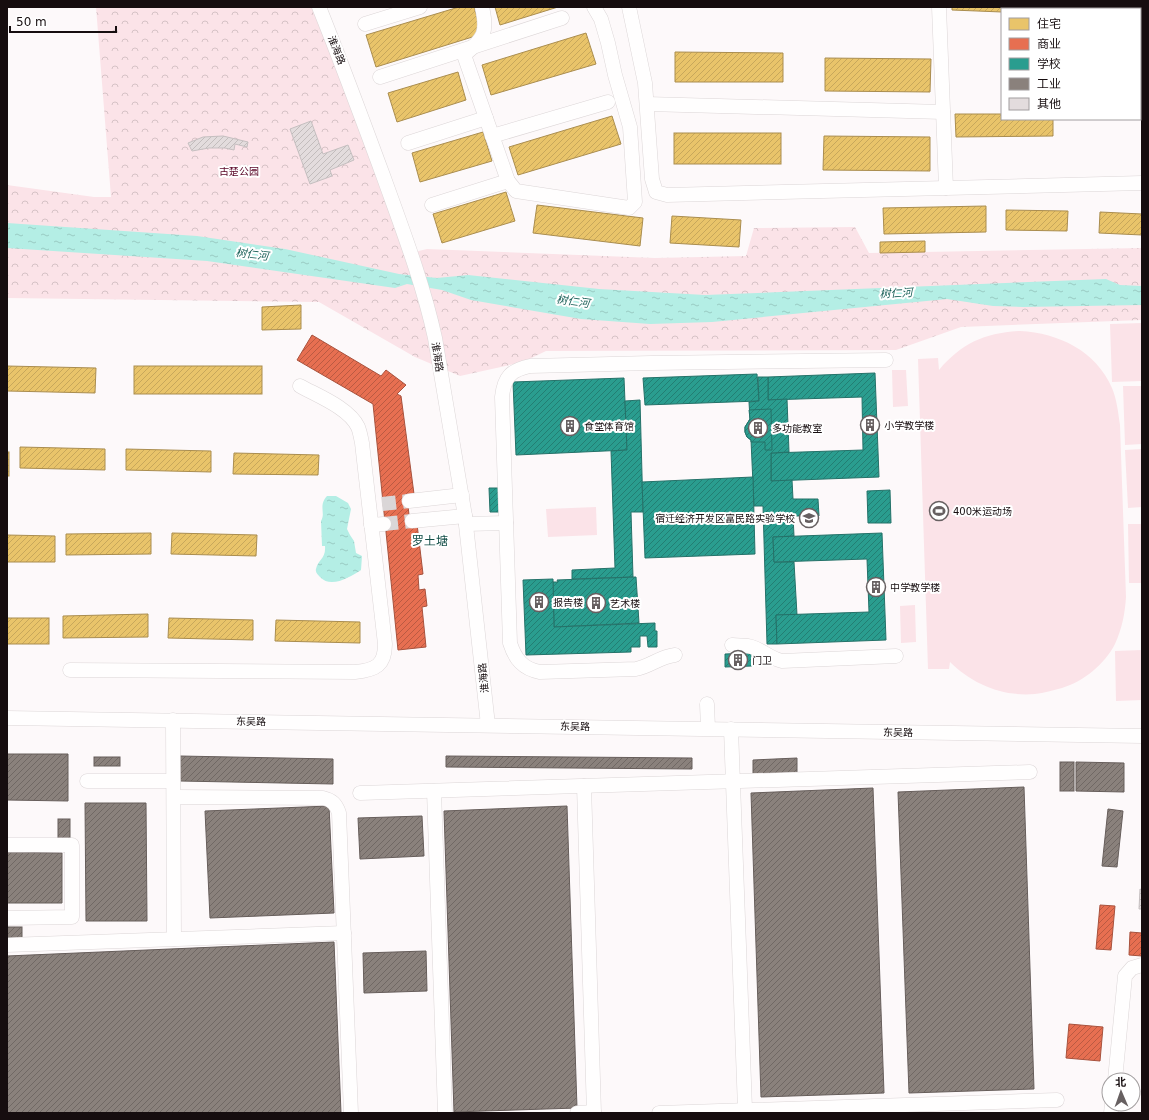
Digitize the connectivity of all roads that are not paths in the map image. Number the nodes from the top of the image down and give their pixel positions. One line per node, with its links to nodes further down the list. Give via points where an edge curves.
1 (319, 7): 23 (street, 淮海路, via 341,60 429,309)
2 (420, 7): 8 (street)
3 (482, 7): 9 (street, via 484,35)
4 (594, 7): 17 (street, via 601,19 630,127 635,202 628,208 516,191)
5 (629, 7): 12 (street)
6 (939, 7): 13 (street)
7 (562, 18): 9 (street)
8 (365, 24)
9 (474, 47): 10 (street); 14 (street, via 464,55)
10 (380, 77)
11 (608, 102): 15 (street)
12 (647, 104): 13 (street); 19 (street, via 652,179 656,192 667,195)
13 (943, 112): 19 (street)
14 (486, 118): 15 (street); 16 (street)
15 (492, 136): 17 (street)
16 (408, 143)
17 (508, 181): 20 (street)
18 (1142, 183): 19 (street)
19 (946, 188)
20 (432, 205)
21 (886, 360): 27 (street, via 530,366 514,371 505,381 502,397)
22 (300, 386): 31 (street, via 339,408 352,418 359,428 378,524 385,644 385,656 378,665 368,671 356,672)
23 (462, 495): 24 (street); 25 (street, 淮海路)
24 (409, 501)
25 (465, 520): 26 (street); 27 (street); 35 (street, 淮海路)
26 (412, 521)
27 (506, 523): 29 (street, via 510,643 514,655 523,665 540,672 636,669)
28 (732, 645): 30 (street, via 748,646 782,661)
29 (675, 655)
30 (896, 656)
31 (70, 670)
32 (707, 704): 36 (street)
33 (7, 718): 34 (street, 东吴路)
34 (174, 720): 35 (street, 东吴路); 41 (street)
35 (488, 725): 36 (street, 东吴路)
36 (708, 728): 37 (street, 东吴路)
37 (731, 729): 38 (street, 东吴路); 42 (street)
38 (1142, 736)
39 (1030, 772): 42 (street)
40 (87, 781): 41 (street)
41 (173, 781): 46 (street)
42 (733, 782): 43 (street); 55 (street)
43 (584, 786): 44 (street); 60 (street)
44 (434, 791): 45 (street); 58 (street)
45 (360, 793)
46 (174, 797): 49 (street, via 331,800 339,813); 50 (street)
47 (7, 845): 48 (street, via 72,845 72,917)
48 (7, 918)
49 (344, 933): 50 (street); 57 (street)
50 (174, 939): 51 (street)
51 (7, 945)
52 (1142, 965): 53 (street, via 1132,968 1125,976)
53 (1116, 1072)
54 (1057, 1100): 56 (street)
55 (745, 1110): 56 (street); 61 (street)
56 (860, 1110)
57 (351, 1113)
58 (445, 1113)
59 (577, 1113): 60 (street)
60 (594, 1113)
61 (659, 1113)

